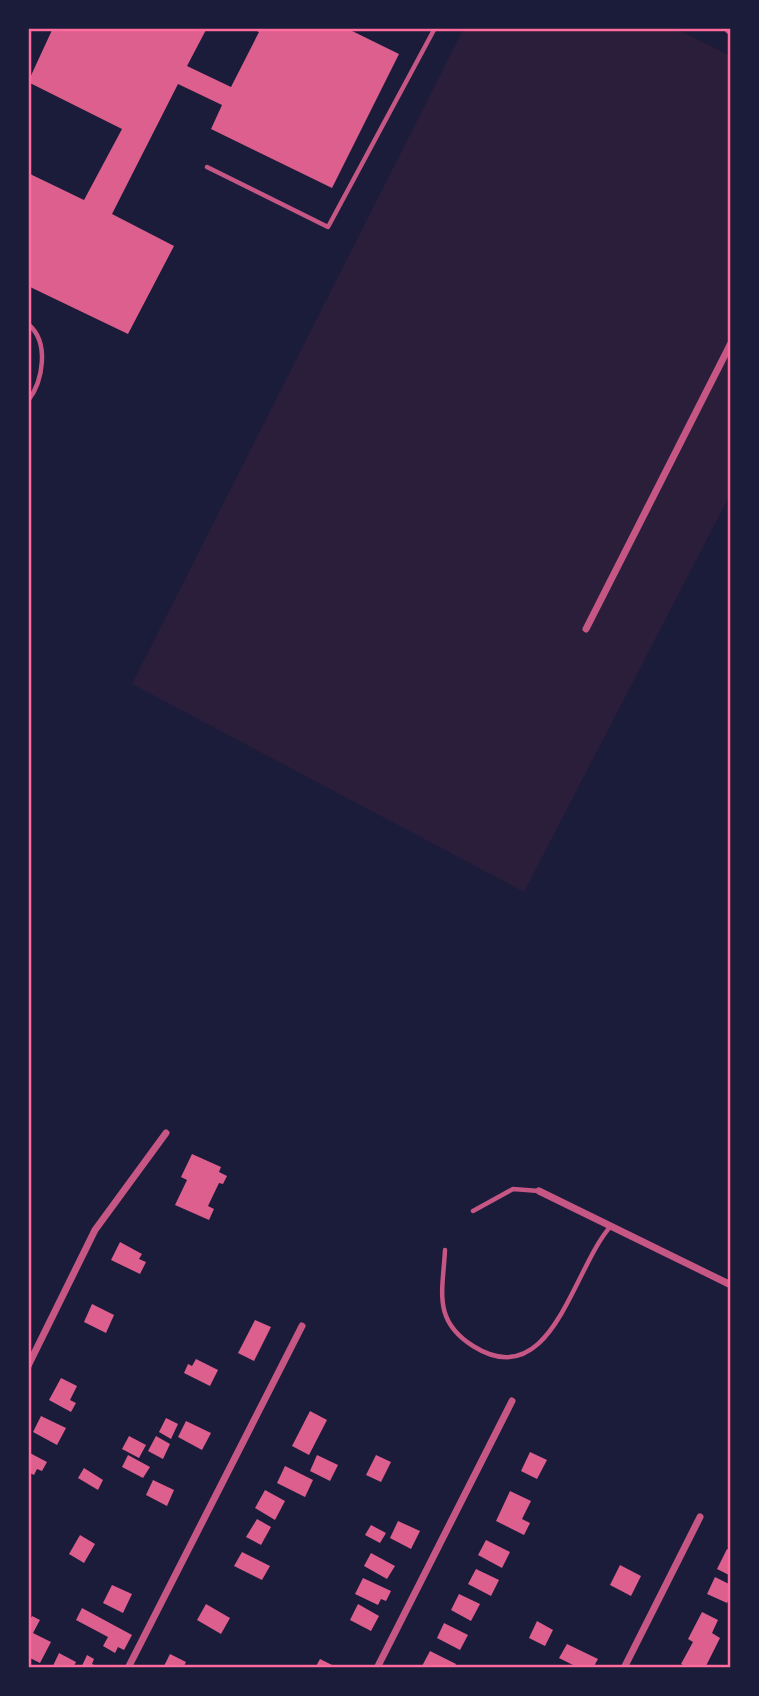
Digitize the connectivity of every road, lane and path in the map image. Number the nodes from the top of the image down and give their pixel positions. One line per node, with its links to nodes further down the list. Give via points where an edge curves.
1 (435, 28): 2 (lane, via 327,227)
2 (207, 167)
3 (28, 324): 5 (lane, via 34,329 42,366 36,391)
4 (731, 343): 6 (street)
5 (28, 401)
6 (586, 629)
7 (166, 1133): 14 (street, via 95,1230)
8 (539, 1191): 9 (lane, via 513,1189); 10 (street)
9 (473, 1211)
10 (611, 1226): 11 (lane, via 546,1337 524,1355 511,1358 476,1348 449,1325 442,1299); 12 (street)
11 (446, 1250)
12 (731, 1285)
13 (302, 1325): 17 (street)
14 (28, 1366)
15 (512, 1401): 18 (street)
16 (700, 1517): 19 (street)
17 (128, 1668)
18 (377, 1668)
19 (624, 1668)

